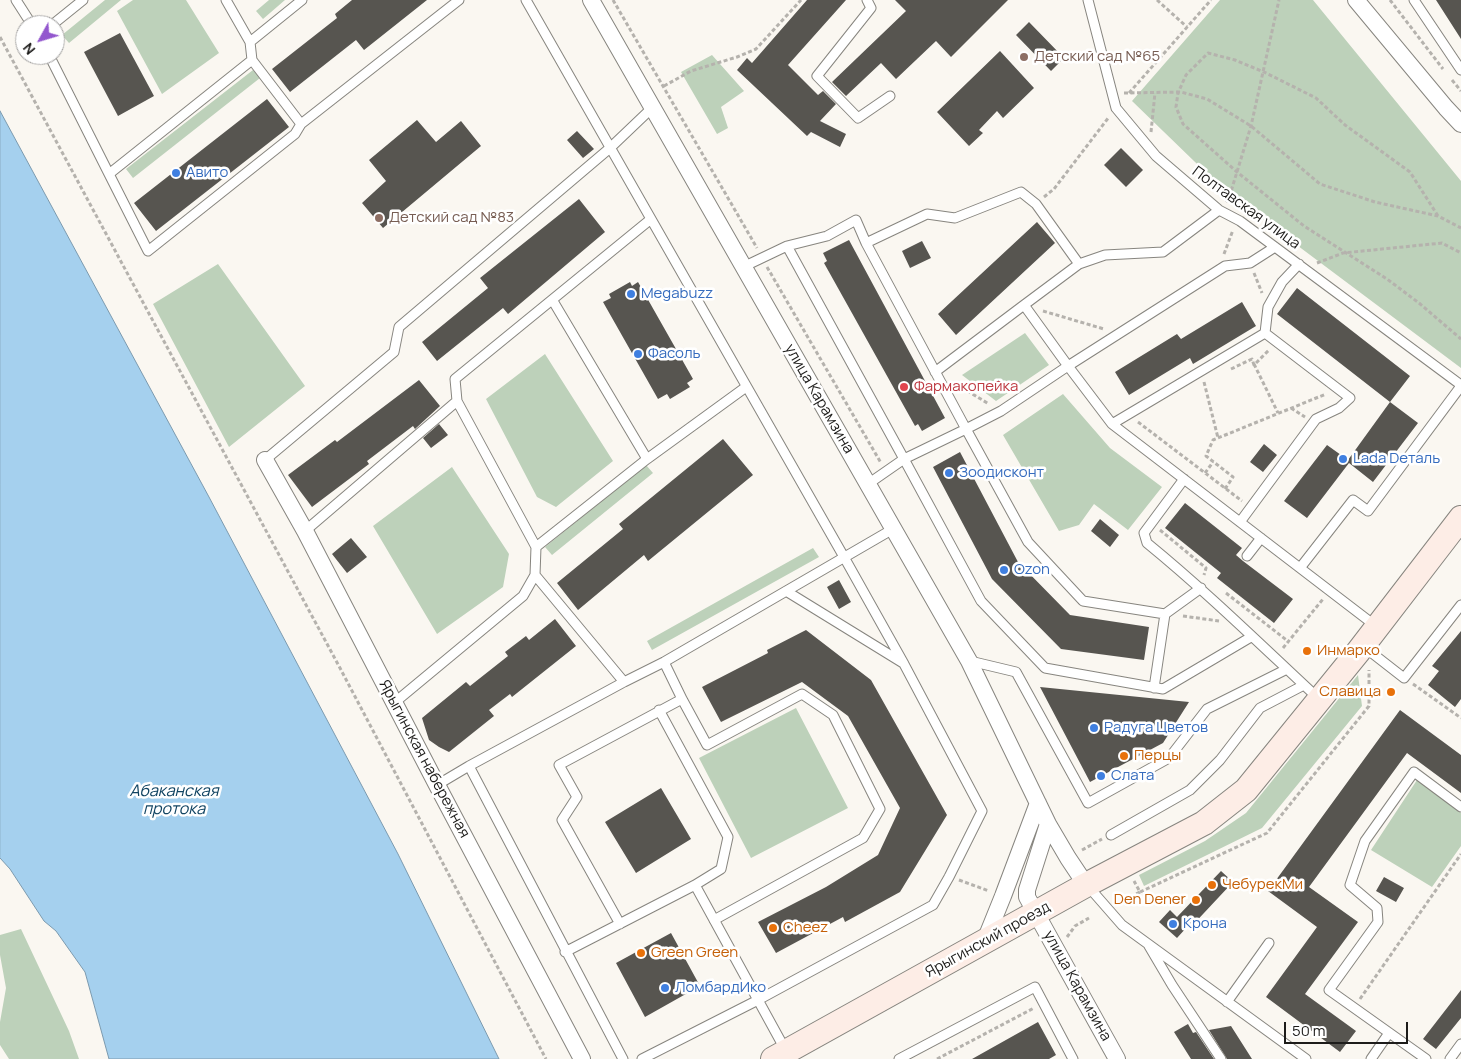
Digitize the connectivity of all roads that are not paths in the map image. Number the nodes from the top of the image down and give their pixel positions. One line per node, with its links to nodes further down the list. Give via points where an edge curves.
1 (16, 0): 12 (lane)
2 (83, 0): 13 (lane)
3 (226, 0): 14 (lane)
4 (302, 0): 14 (lane)
5 (459, 0): 20 (lane)
6 (526, 0): 22 (lane)
7 (591, 0): 19 (street, улица Карамзина)
8 (867, 0): 18 (lane, via 871,8 817,76 858,118)
9 (1088, 0): 24 (lane, Полтавская улица, via 1116,108 1156,156)
10 (1356, 0): 21 (street)
11 (1414, 0): 17 (lane)
12 (26, 15)
13 (64, 15)
14 (250, 42): 15 (lane)
15 (252, 60): 20 (lane); 23 (lane)
16 (54, 65): 23 (lane)
17 (1461, 70)
18 (890, 96)
19 (652, 107): 22 (lane); 31 (street, улица Карамзина)
20 (301, 124): 23 (lane, via 296,134 148,251)
21 (1461, 124)
22 (610, 148): 25 (lane); 44 (lane, via 399,326 394,352)
23 (109, 174)
24 (1219, 210): 28 (lane, Полтавская улица); 29 (lane, via 1163,252 1105,255)
25 (651, 219): 32 (lane); 38 (lane)
26 (866, 243): 27 (lane, via 856,220 827,236); 29 (lane, via 927,214 955,218 1021,192 1036,204); 36 (lane)
27 (787, 246): 31 (lane); 43 (lane)
28 (1275, 247): 30 (lane, Полтавская улица); 35 (lane, via 1250,263 1225,266)
29 (1080, 264): 33 (lane)
30 (1299, 264): 34 (lane, via 1282,282 1268,307); 37 (lane, Полтавская улица)
31 (743, 267): 46 (street, улица Карамзина)
32 (553, 301): 39 (lane, via 455,379); 42 (lane)
33 (1024, 305): 35 (lane); 36 (lane)
34 (1265, 333): 40 (lane); 48 (lane, via 1350,398 1339,408 1316,419)
35 (1068, 366): 40 (lane); 41 (lane, via 1001,411)
36 (935, 372): 41 (lane)
37 (1461, 386): 55 (lane, via 1368,511 1353,500)
38 (746, 387): 42 (lane); 54 (lane)
39 (456, 401): 50 (lane); 52 (lane)
40 (1112, 424): 45 (lane)
41 (966, 429): 43 (lane); 60 (lane, via 1028,542 1083,601)
42 (647, 459): 52 (lane)
43 (904, 459): 46 (lane); 69 (lane, via 981,601 1045,668)
44 (265, 460): 50 (street, Ярыгинская набережная)
45 (1184, 479): 48 (lane); 57 (lane, via 1144,533 1147,543)
46 (868, 484): 49 (street, улица Карамзина)
47 (1461, 518): 61 (main road, Ярыгинский проезд)
48 (1240, 522): 51 (lane)
49 (894, 529): 54 (lane); 64 (street, улица Карамзина)
50 (305, 531): 72 (street, Ярыгинская набережная)
51 (1261, 538): 53 (lane); 55 (lane)
52 (536, 547): 56 (lane)
53 (1247, 556)
54 (844, 557): 58 (lane); 66 (lane)
55 (1300, 568): 61 (lane)
56 (535, 575): 68 (lane); 72 (lane, via 523,596)
57 (1201, 588): 60 (lane); 62 (lane)
58 (786, 591): 65 (lane); 66 (lane)
59 (1461, 605): 63 (lane, via 1404,678)
60 (1165, 614): 69 (lane)
61 (1378, 627): 63 (main road, Ярыгинский проезд)
62 (1251, 637): 67 (lane); 69 (lane, via 1163,689)
63 (1366, 654): 70 (main road, Ярыгинский проезд)
64 (970, 661): 67 (lane, via 1016,672 1088,803 1169,758 1207,709); 76 (street, улица Карамзина)
65 (664, 662): 68 (lane); 71 (lane)
66 (904, 664): 89 (lane, via 982,811 933,905)
67 (1287, 669): 70 (lane)
68 (624, 682): 74 (lane)
69 (1154, 688)
70 (1312, 692): 79 (lane, via 1260,708 1220,760 1190,790); 81 (main road, Ярыгинский проезд, via 1246,790 1204,823)
71 (682, 699): 73 (lane); 83 (lane, via 707,745 802,694 833,714 880,809 863,838)
72 (394, 703): 75 (street, Ярыгинская набережная)
73 (660, 710): 80 (lane, via 728,837 721,869); 84 (lane, via 559,765 577,797 562,820)
74 (469, 766): 75 (lane); 88 (lane)
75 (437, 785): 94 (street, Ярыгинская набережная)
76 (1038, 802): 78 (street, улица Карамзина); 86 (street)
77 (1461, 807): 91 (lane, via 1414,772 1365,841 1350,885 1377,908 1378,922 1330,990)
78 (1048, 824): 81 (street, улица Карамзина); 82 (street, улица Карамзина, via 1027,890)
79 (1110, 835)
80 (694, 885): 83 (lane); 84 (lane)
81 (1086, 885): 82 (main road, Ярыгинский проезд); 85 (lane, via 1122,925)
82 (1036, 913): 86 (main road, Ярыгинский проезд); 99 (street, улица Карамзина)
83 (714, 920): 89 (lane)
84 (620, 924): 88 (lane)
85 (1146, 941): 90 (lane); 100 (lane)
86 (984, 942): 93 (main road, Ярыгинский проезд)
87 (1269, 944): 90 (lane)
88 (565, 952): 95 (lane)
89 (758, 1000): 93 (lane); 96 (lane)
90 (1227, 1002): 101 (lane)
91 (1389, 1033): 102 (lane); 103 (lane)
92 (1461, 1044): 104 (lane)
93 (780, 1055)
94 (582, 1059)
95 (623, 1059)
96 (642, 1059)
97 (899, 1059): 98 (lane, via 1035,987)
98 (1073, 1059)
99 (1117, 1059)
100 (1221, 1059)
101 (1306, 1059)
102 (1371, 1059)
103 (1426, 1059)
104 (1450, 1059)

